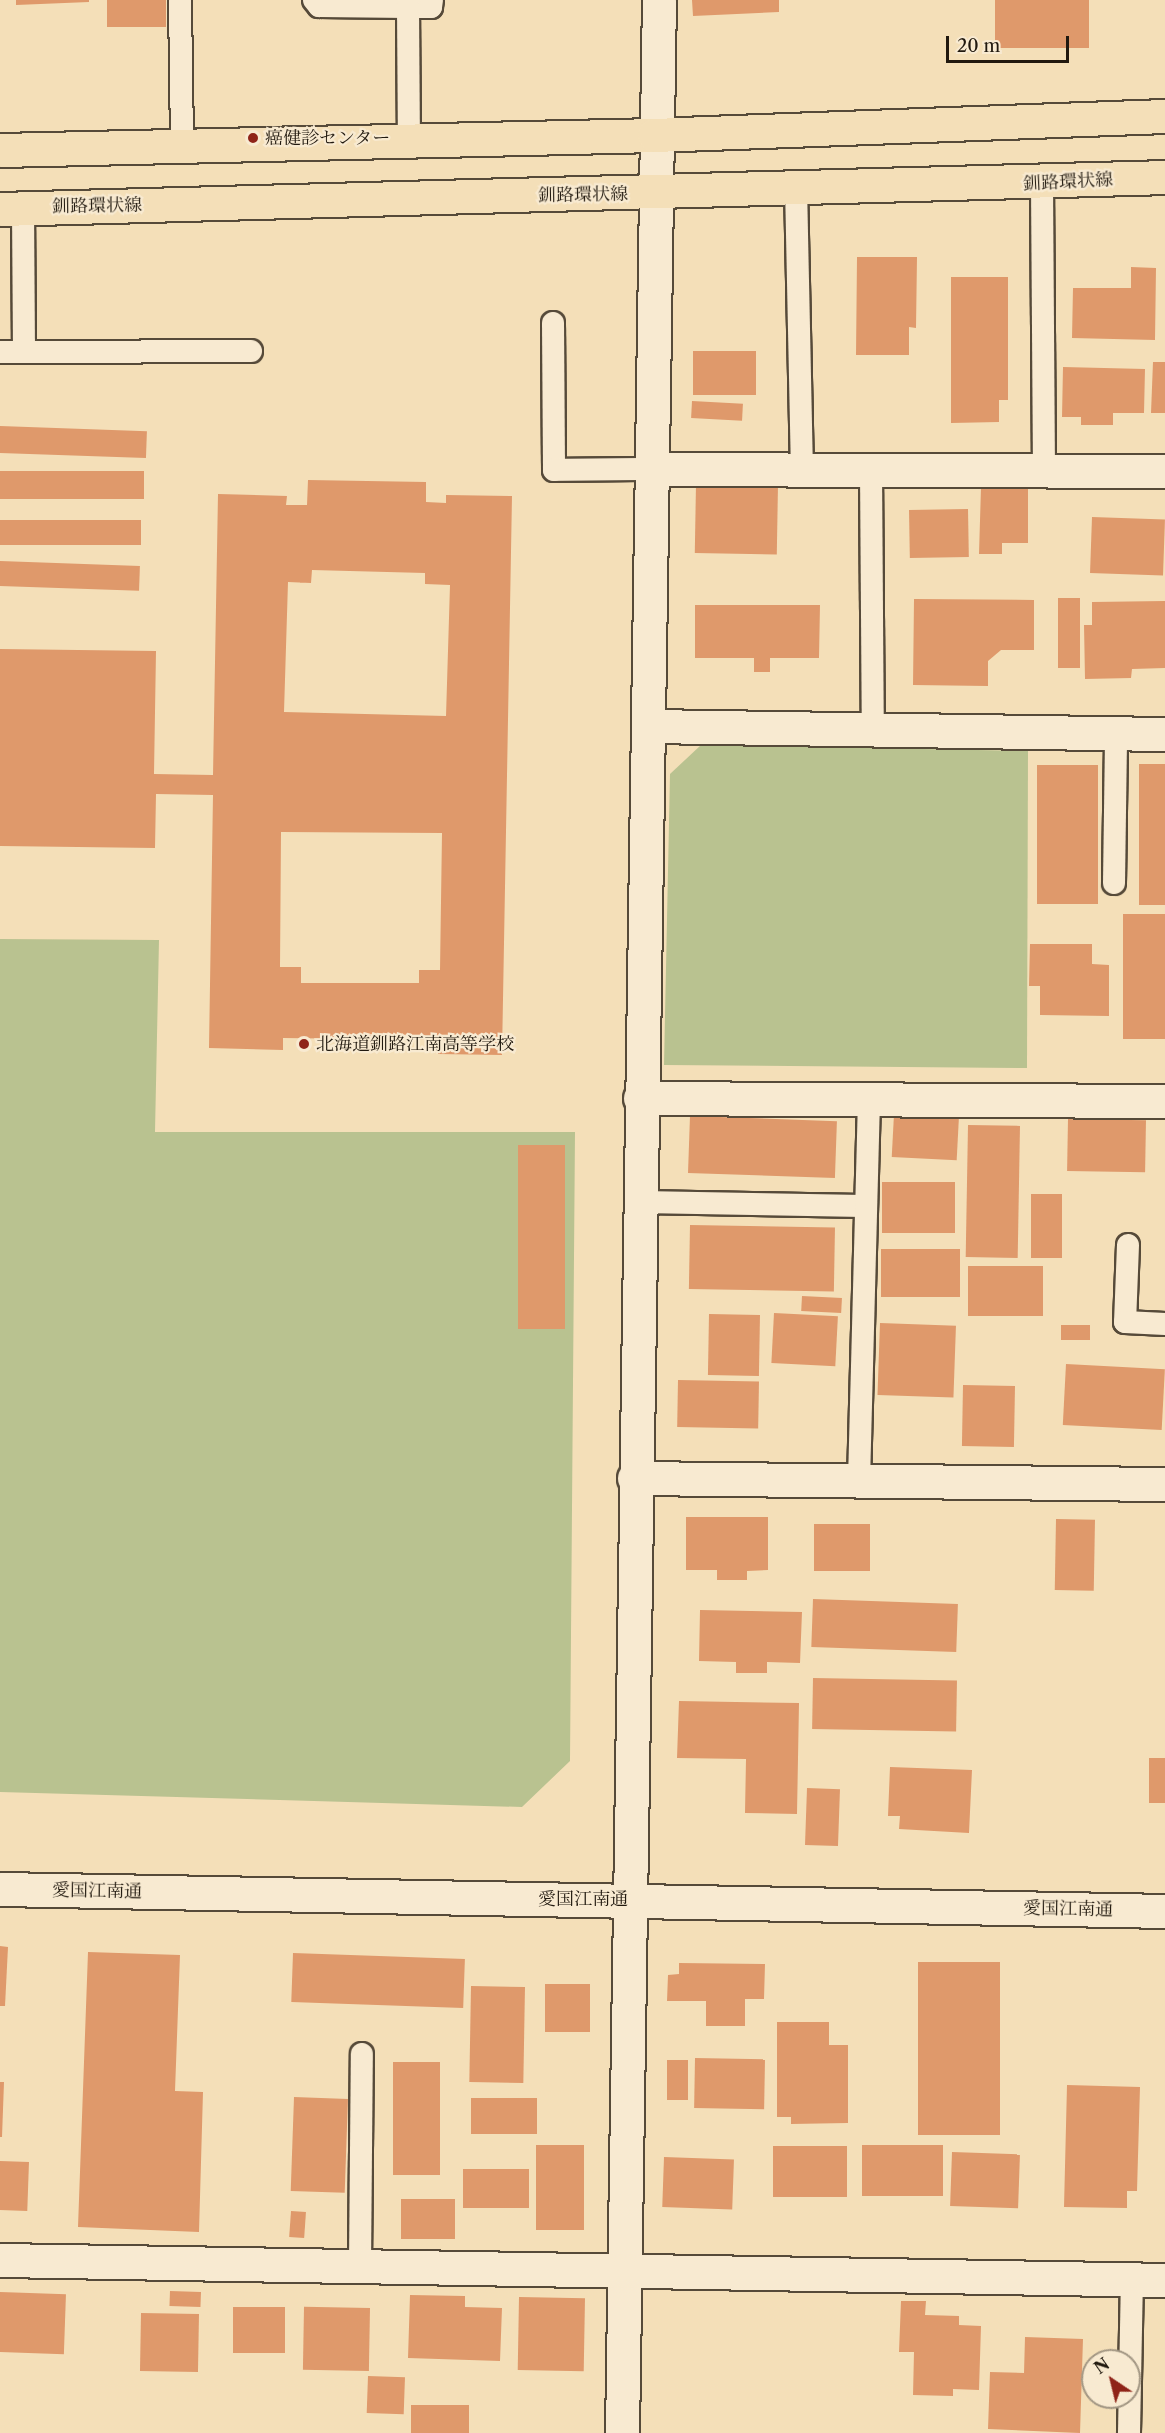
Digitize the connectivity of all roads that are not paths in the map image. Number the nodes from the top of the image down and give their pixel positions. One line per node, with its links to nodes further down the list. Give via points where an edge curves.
1 (180, 0): 9 (lane)
2 (314, 0): 5 (lane, via 319,6)
3 (432, 0): 5 (lane, via 431,7)
4 (659, 0): 7 (street)
5 (408, 7): 8 (lane)
6 (1165, 116): 7 (main road)
7 (654, 135): 8 (main road); 14 (street)
8 (409, 141): 9 (main road)
9 (182, 145): 10 (main road)
10 (0, 150)
11 (1165, 177): 12 (main road, 釧路環状線)
12 (1042, 185): 13 (main road, 釧路環状線); 23 (lane)
13 (796, 186): 14 (main road, 釧路環状線); 21 (lane)
14 (652, 193): 15 (main road, 釧路環状線); 20 (street)
15 (11, 209): 19 (lane)
16 (553, 323): 20 (lane, via 554,470)
17 (251, 351): 19 (lane)
18 (0, 352): 19 (lane)
19 (24, 352)
20 (654, 469): 21 (street); 25 (street)
21 (802, 470): 22 (street)
22 (871, 470): 23 (street); 26 (lane)
23 (1044, 471): 24 (street)
24 (1165, 471)
25 (648, 726): 26 (street); 30 (street)
26 (873, 729): 27 (street)
27 (1116, 733): 28 (street); 29 (lane)
28 (1165, 734)
29 (1114, 883)
30 (640, 1098): 32 (street); 33 (street)
31 (1165, 1101): 32 (street)
32 (869, 1102): 34 (lane)
33 (639, 1202): 34 (lane); 37 (street)
34 (866, 1206): 38 (lane)
35 (1128, 1245): 36 (lane, via 1125,1322)
36 (1165, 1324)
37 (634, 1478): 38 (street); 41 (street)
38 (859, 1481): 39 (street)
39 (1165, 1484)
40 (0, 1889): 41 (street, 愛国江南通)
41 (630, 1899): 42 (street, 愛国江南通); 46 (street)
42 (1165, 1911)
43 (362, 2054): 45 (lane)
44 (0, 2260): 45 (street)
45 (360, 2265): 46 (street)
46 (622, 2268): 47 (street); 49 (street)
47 (1132, 2279): 48 (street); 50 (lane)
48 (1165, 2280)
49 (622, 2433)
50 (1129, 2433)

